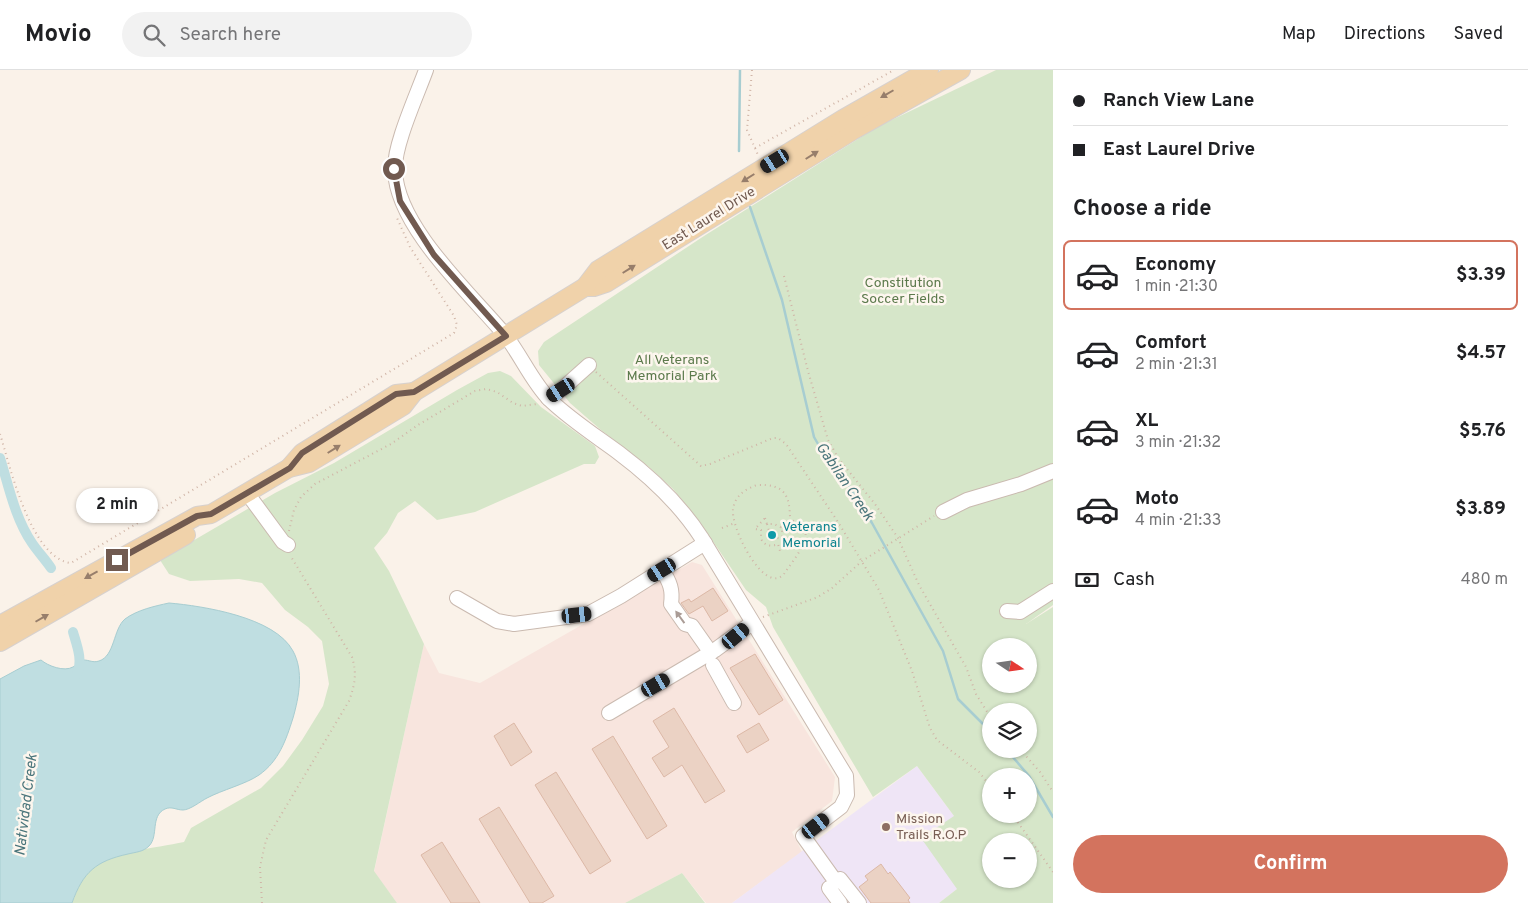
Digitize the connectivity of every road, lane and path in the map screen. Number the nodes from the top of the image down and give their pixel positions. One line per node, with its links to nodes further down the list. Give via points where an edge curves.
1 (426, 70): 10 (street, via 397,150 394,169 400,201 434,255)
2 (752, 70): 6 (path, via 748,130)
3 (894, 70): 6 (path)
4 (929, 70): 7 (main road, East Laurel Drive, one-way to 7)
5 (962, 70): 9 (main road, East Laurel Drive, one-way to 5, via 606,283 866,122)
6 (755, 148): 7 (path)
7 (764, 168): 9 (main road, East Laurel Drive, one-way to 9, via 598,270)
8 (784, 276): 27 (path, via 828,440)
9 (585, 287): 10 (main road, East Laurel Drive)
10 (506, 336): 13 (street); 16 (main road, East Laurel Drive, via 414,392 402,406 310,464 290,468)
11 (446, 338): 14 (path, via 71,562 64,562 52,554 37,536 20,502)
12 (589, 366): 13 (street); 32 (path, via 701,466 778,438 786,444)
13 (548, 398): 29 (street, via 661,488 686,514); 31 (path, via 534,405 522,406 513,404 497,392 475,391 391,444 315,484 294,510)
14 (0, 434)
15 (1053, 471): 17 (street, via 967,500)
16 (247, 493): 18 (main road, East Laurel Drive); 31 (street, via 282,542)
17 (943, 512): 27 (path)
18 (211, 514): 38 (main road, East Laurel Drive, one-way to 38, via 197,516); 39 (main road, East Laurel Drive, one-way to 18, via 203,525)
19 (790, 520): 20 (path, via 790,504 785,493 776,487 757,485 744,490 736,499 733,510); 20 (path, via 799,522 806,539 784,574 776,578 766,574 750,556 738,536); 23 (path)
20 (735, 523): 22 (path)
21 (766, 524): 23 (path); 24 (path, via 765,518 755,529); 25 (path)
22 (722, 528)
23 (782, 528): 28 (path)
24 (761, 530): 25 (path); 30 (path, via 760,539 765,544)
25 (769, 532): 26 (path)
26 (775, 537): 28 (path); 30 (path)
27 (898, 538): 32 (path); 42 (path, via 919,585 966,667)
28 (782, 540): 30 (path, via 789,541 780,551)
29 (705, 543): 33 (street); 37 (street)
30 (778, 544)
31 (288, 545): 50 (path, via 294,563 352,657 356,670 355,685 266,840 260,867)
32 (862, 560): 37 (path, via 818,597); 45 (path, via 892,618 930,728 937,740)
33 (662, 570): 35 (street, via 588,614 533,622 514,624 497,621); 40 (street, one-way to 33, via 692,626 685,624 671,604 670,582)
34 (1053, 591): 36 (street, via 1020,612)
35 (457, 598)
36 (1007, 611)
37 (752, 623): 40 (street); 49 (street, via 846,776 847,795 840,807 803,836)
38 (0, 625)
39 (0, 642)
40 (711, 657): 41 (street); 43 (street)
41 (734, 703)
42 (982, 704)
43 (609, 713)
44 (1028, 758): 46 (path)
45 (982, 776)
46 (1053, 792)
47 (1018, 823): 48 (path)
48 (1053, 872)
49 (835, 883): 51 (street); 52 (street)
50 (262, 903)
51 (840, 903)
52 (859, 903)

